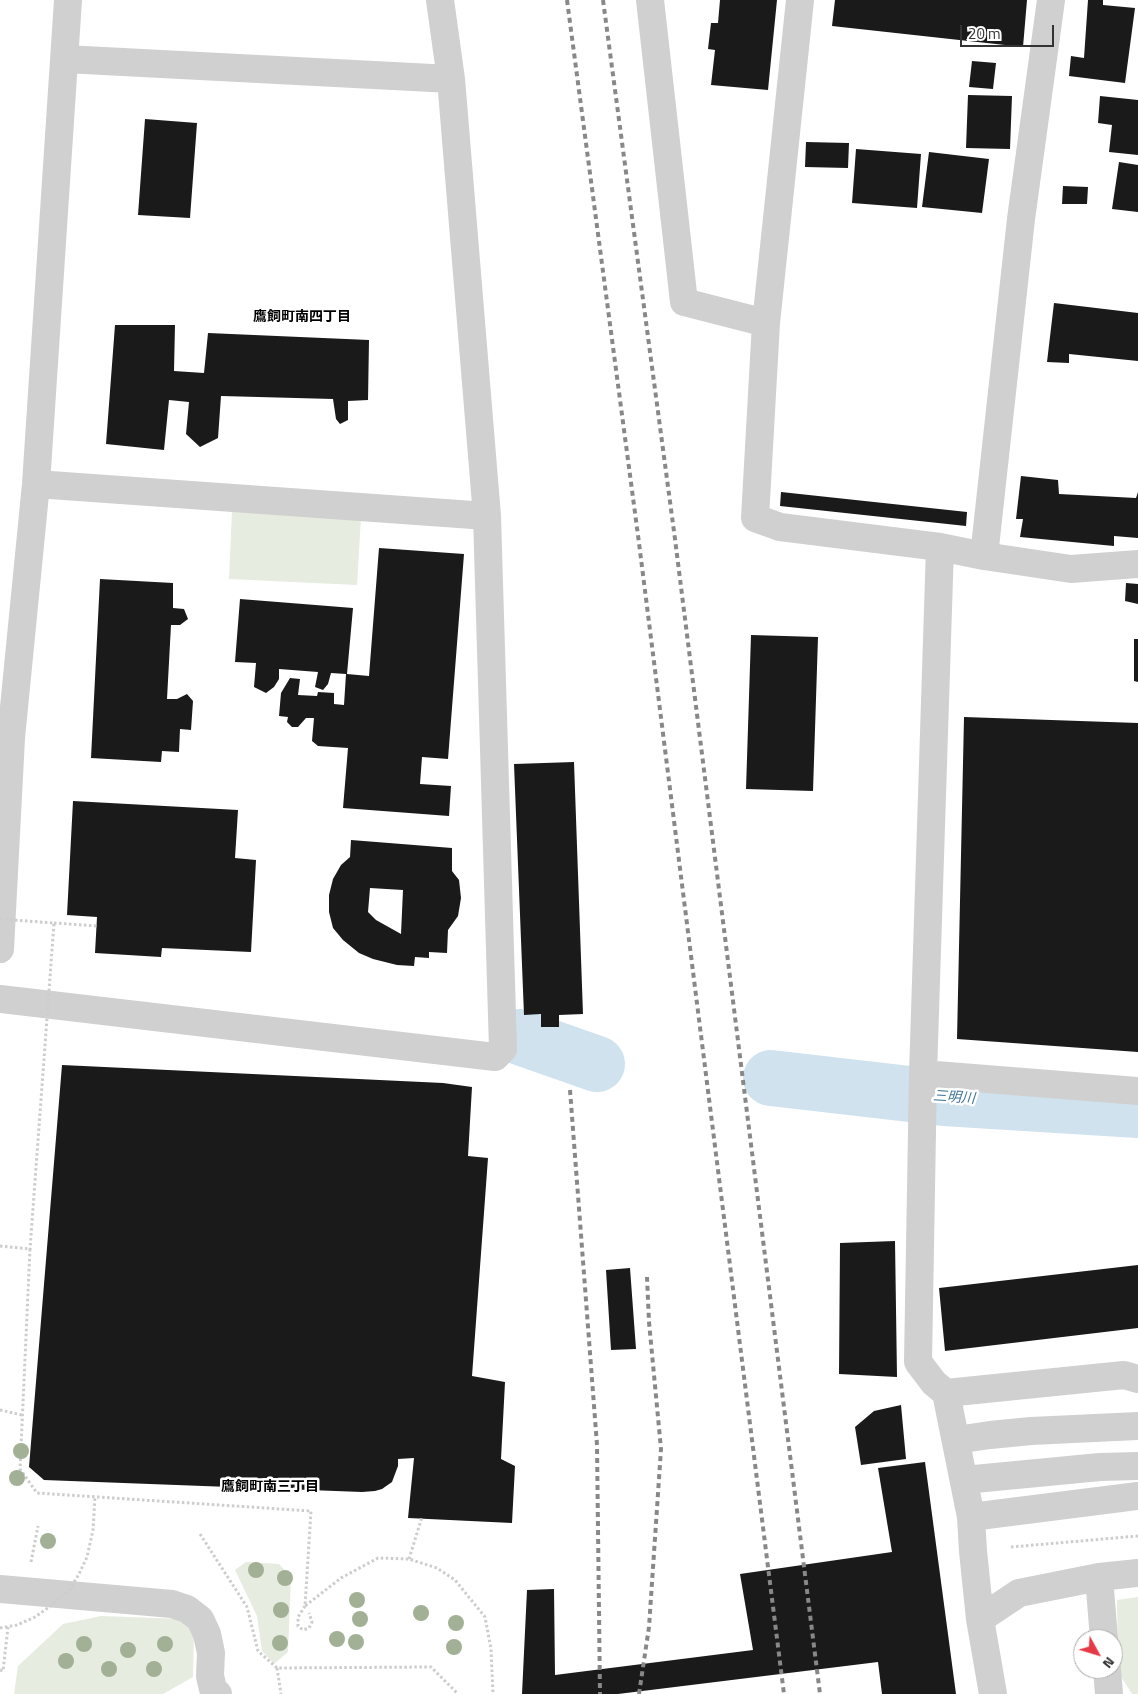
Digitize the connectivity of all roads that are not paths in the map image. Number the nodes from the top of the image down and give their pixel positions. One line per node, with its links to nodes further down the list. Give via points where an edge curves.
1 (68, 0): 6 (street)
2 (440, 0): 7 (street)
3 (650, 0): 8 (street, via 684,302)
4 (800, 0): 8 (street)
5 (1051, 0): 12 (street, via 1021,219)
6 (65, 59): 7 (street); 9 (street)
7 (451, 80): 10 (street)
8 (766, 323): 11 (street, via 755,518 780,527)
9 (36, 484): 10 (street); 14 (street)
10 (487, 516): 16 (street, via 503,1049 494,1057)
11 (940, 547): 12 (street); 17 (street)
12 (984, 556): 13 (street, via 1071,569)
13 (1138, 564)
14 (6, 738): 15 (street)
15 (0, 949)
16 (0, 999)
17 (923, 1089): 18 (street); 20 (street, via 918,1362)
18 (1138, 1091)
19 (1138, 1379): 20 (street, via 1124,1375)
20 (946, 1393): 22 (street)
21 (1138, 1426): 22 (street, via 998,1434)
22 (956, 1440): 24 (street)
23 (1138, 1466): 24 (street)
24 (964, 1480): 26 (street)
25 (1138, 1496): 26 (street)
26 (971, 1516): 30 (street)
27 (1138, 1573): 28 (street)
28 (1099, 1577): 30 (street, via 1019,1593); 31 (street)
29 (0, 1589): 33 (street, via 172,1604 188,1609 200,1619 207,1634 211,1654 210,1676)
30 (980, 1619): 34 (street)
31 (1103, 1629)
32 (1108, 1679): 35 (street)
33 (218, 1694)
34 (993, 1694)
35 (1109, 1694)

